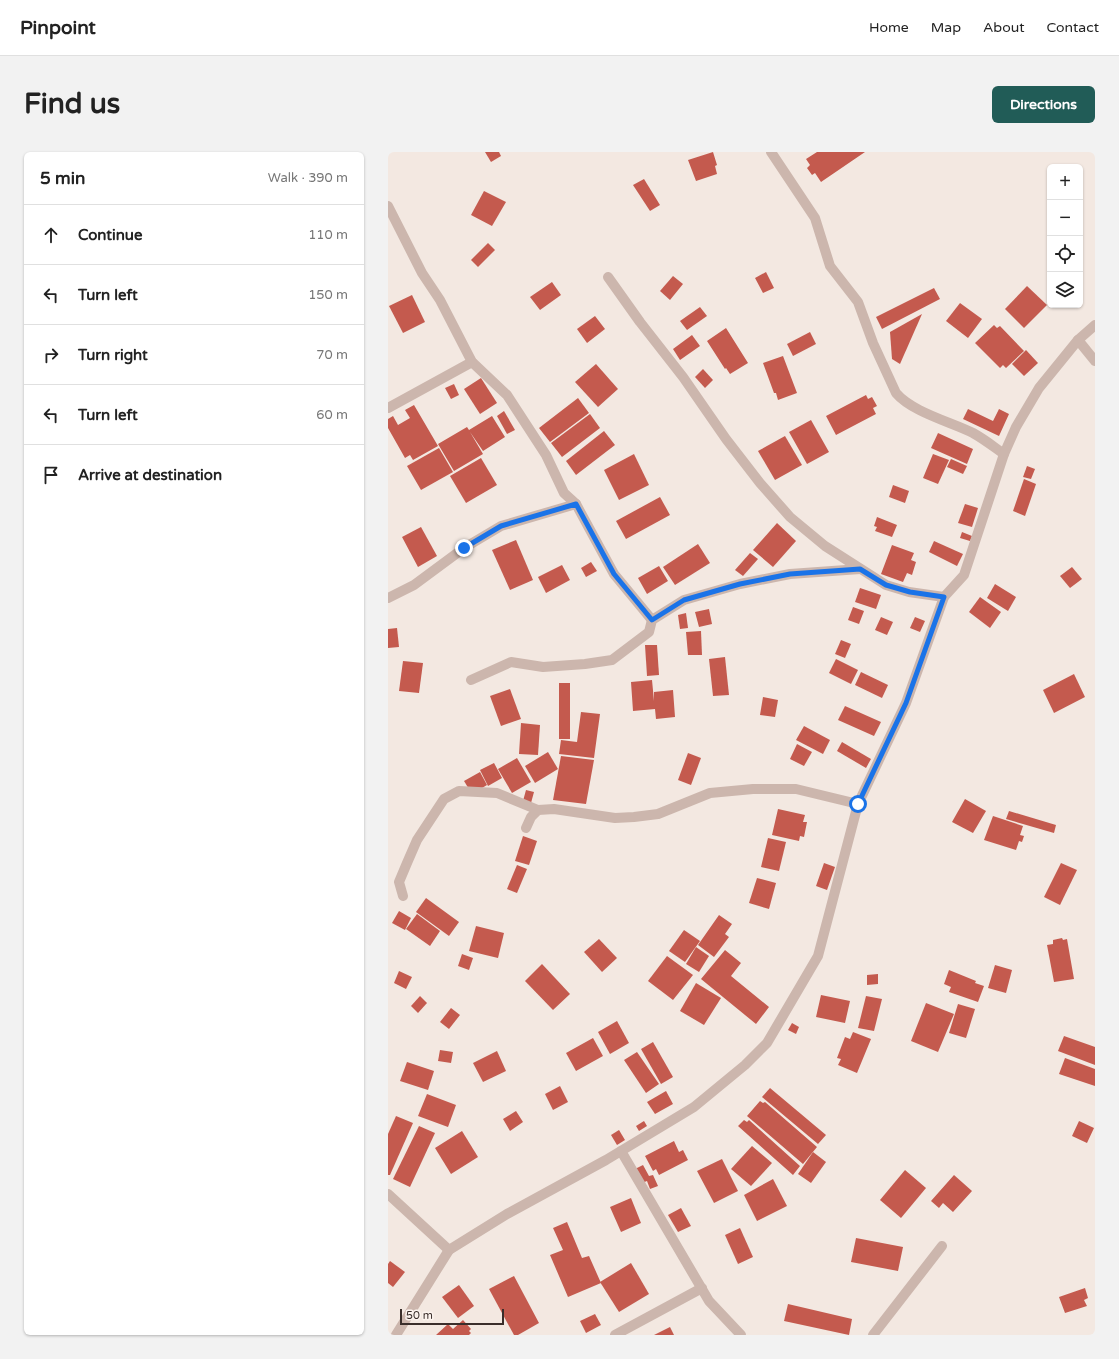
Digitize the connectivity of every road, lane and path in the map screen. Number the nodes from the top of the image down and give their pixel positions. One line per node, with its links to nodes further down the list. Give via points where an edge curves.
1 (771, 152): 9 (street, via 815,218 830,266 858,302 896,393 901,399 927,414 974,434)
2 (388, 206): 7 (street)
3 (608, 277): 11 (street, via 760,483 790,517 825,546)
4 (1095, 325): 5 (street)
5 (1078, 340): 6 (street); 9 (street, via 1039,388 1016,427)
6 (1095, 361)
7 (472, 362): 8 (street); 10 (street, via 507,395 546,455 564,493)
8 (388, 408)
9 (1004, 454): 12 (street, via 964,575)
10 (576, 504): 13 (street, via 501,526 464,548 414,584); 14 (street, via 614,574)
11 (860, 569): 12 (street, via 886,585); 14 (street, via 790,574 740,584 684,600)
12 (944, 597): 16 (street, via 906,703)
13 (388, 598)
14 (652, 620): 15 (street, via 649,632 612,660 543,667 511,662)
15 (471, 680)
16 (858, 804): 17 (street, via 796,789 753,789 710,793 658,814 634,818 615,818 554,808); 20 (street, via 818,956 767,1043 745,1065 694,1107)
17 (538, 810): 18 (street); 19 (street, via 497,793 459,791 444,799 416,840 399,882)
18 (526, 828)
19 (403, 896)
20 (621, 1151): 23 (street); 24 (street)
21 (388, 1194): 23 (street)
22 (942, 1246): 28 (street)
23 (449, 1250): 25 (street)
24 (702, 1288): 26 (street); 27 (street, via 709,1300)
25 (396, 1335)
26 (615, 1335)
27 (741, 1335)
28 (873, 1335)

